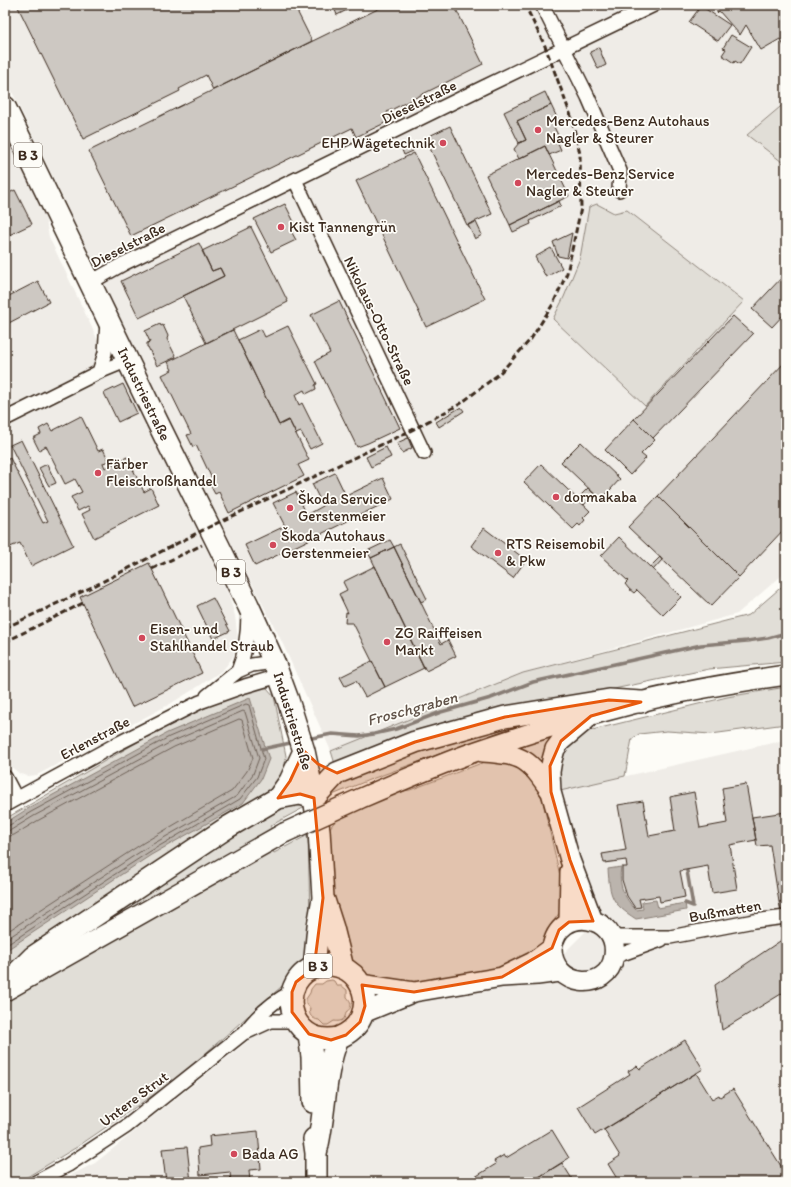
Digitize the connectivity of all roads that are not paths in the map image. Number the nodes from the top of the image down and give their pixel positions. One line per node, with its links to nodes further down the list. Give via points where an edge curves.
1 (542, 5): 3 (street)
2 (654, 5): 3 (street, Dieselstraße)
3 (563, 49): 5 (street, Dieselstraße); 6 (street, via 588,97 620,171)
4 (5, 107): 7 (main road, Industriestraße / B 3)
5 (295, 180): 7 (street, Dieselstraße); 12 (street, Nikolaus-Otto-Straße)
6 (619, 190)
7 (91, 282): 8 (main road, Industriestraße / B 3)
8 (108, 318): 9 (main road, Industriestraße / B 3); 10 (street, Industriestraße, via 105,353)
9 (128, 360): 10 (street); 13 (main road, Industriestraße / B 3)
10 (99, 372): 11 (street)
11 (5, 419)
12 (424, 453)
13 (248, 605): 14 (main road, Industriestraße / B 3); 15 (street, via 246,644)
14 (277, 669): 15 (street, Erlenstraße, via 252,664); 17 (street, Erlenstraße, via 245,686); 20 (main road, Industriestraße / B 3)
15 (238, 671): 17 (street, Erlenstraße)
16 (786, 675): 18 (main road, via 716,686)
17 (200, 702): 27 (street, Erlenstraße)
18 (641, 702): 19 (main road); 22 (main road, via 609,700 505,718 415,742)
19 (592, 716): 21 (main road); 24 (main road, via 555,749 550,766)
20 (302, 741): 22 (main road, via 318,764); 25 (main road, via 290,781); 26 (main road, Industriestraße / B 3)
21 (476, 752): 24 (main road, via 520,758 536,770); 43 (main road, bridge, via 437,766 284,833)
22 (337, 773): 26 (main road)
23 (5, 777): 27 (street)
24 (551, 792): 28 (main road)
25 (278, 798): 26 (main road, via 300,794); 42 (main road, via 228,827 33,957)
26 (314, 798): 29 (main road, Industriestraße / B 3)
27 (10, 801)
28 (570, 860): 31 (main road); 32 (main road)
29 (323, 898): 37 (main road, B 3); 38 (main road, B 3)
30 (786, 917): 34 (street, Bußmatten)
31 (593, 921): 32 (main road, via 578,919); 33 (main road, via 606,929)
32 (569, 922): 35 (main road, via 559,930)
33 (611, 937): 34 (street, Bußmatten); 36 (main road, via 614,943)
34 (670, 937): 36 (street, Bußmatten)
35 (552, 948): 39 (main road, via 553,961); 40 (main road, via 533,962)
36 (614, 957): 39 (main road, via 604,973 588,982 572,980)
37 (314, 968): 38 (main road, B 3, via 326,965); 44 (main road, B 3, via 301,976)
38 (343, 968): 41 (main road, B 3)
39 (560, 972): 40 (main road)
40 (502, 977): 45 (main road)
41 (360, 984): 45 (main road); 46 (main road, via 365,998)
42 (5, 985)
43 (5, 991)
44 (292, 992): 47 (main road, B 3, via 292,1012); 48 (street, Untere Strut, via 256,1018)
45 (414, 992): 46 (main road)
46 (363, 1013): 49 (main road, via 354,1029)
47 (302, 1028): 48 (street, Untere Strut, via 271,1021); 49 (main road, via 323,1039); 50 (main road, B 3, via 312,1058 313,1136)
48 (245, 1032): 51 (street, Untere Strut, via 127,1126 68,1165)
49 (338, 1038): 50 (main road, B 3, via 328,1072)
50 (316, 1153): 52 (main road, B 3)
51 (36, 1182)
52 (316, 1182)

